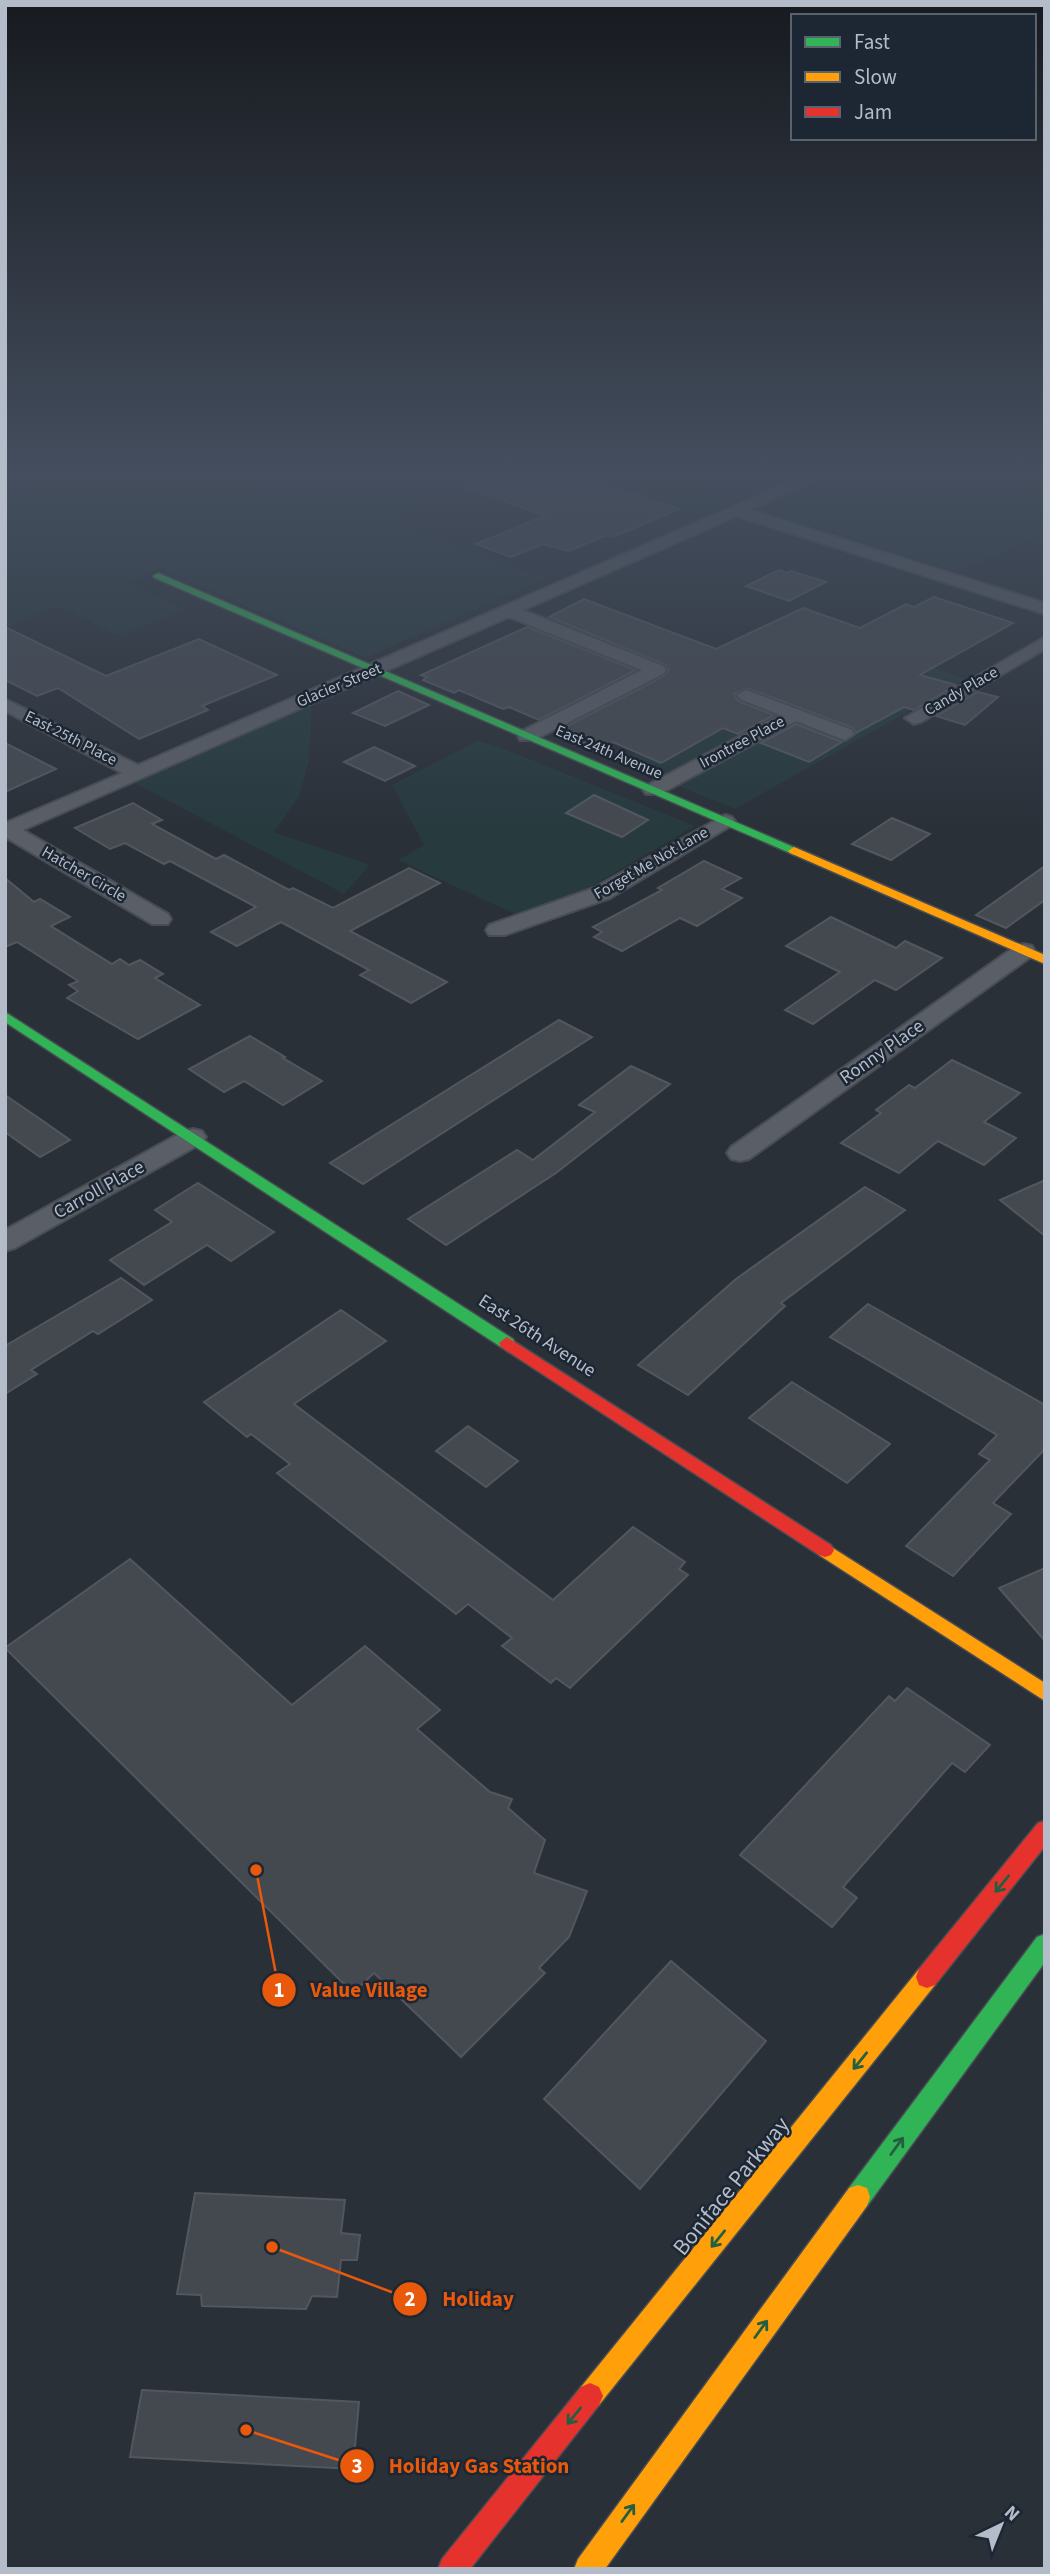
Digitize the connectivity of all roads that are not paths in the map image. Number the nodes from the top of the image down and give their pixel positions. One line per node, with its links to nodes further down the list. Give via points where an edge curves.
1 (194, 591): 7 (street, East 24th Avenue)
2 (550, 591): 5 (street, Glacier Street)
3 (989, 591): 4 (street)
4 (1045, 609)
5 (507, 610): 7 (street, Glacier Street); 13 (street, via 657,670)
6 (1045, 642): 11 (street, Candy Place)
7 (374, 670): 13 (street, East 24th Avenue); 14 (street, Glacier Street)
8 (746, 695): 10 (street)
9 (7, 707): 14 (street, East 25th Place)
10 (795, 714): 12 (street); 15 (street, Irontree Place)
11 (914, 718)
12 (845, 734)
13 (527, 736): 15 (street, East 24th Avenue)
14 (136, 772): 17 (street, Glacier Street)
15 (653, 790): 16 (street, East 24th Avenue)
16 (724, 821): 19 (street, Forget Me Not Lane, via 602,893); 20 (street, East 24th Avenue)
17 (6, 830): 18 (street, Hatcher Circle)
18 (160, 919)
19 (497, 930)
20 (1035, 955): 23 (street, Ronny Place)
21 (5, 1016): 22 (street, East 26th Avenue)
22 (193, 1137): 24 (street, Carroll Place); 25 (street, East 26th Avenue)
23 (740, 1153)
24 (5, 1242)
25 (1045, 1693)
26 (1045, 1830): 28 (street, Boniface Parkway, one-way to 28)
27 (1045, 1944): 29 (street, one-way to 27)
28 (452, 2569)
29 (589, 2569)

